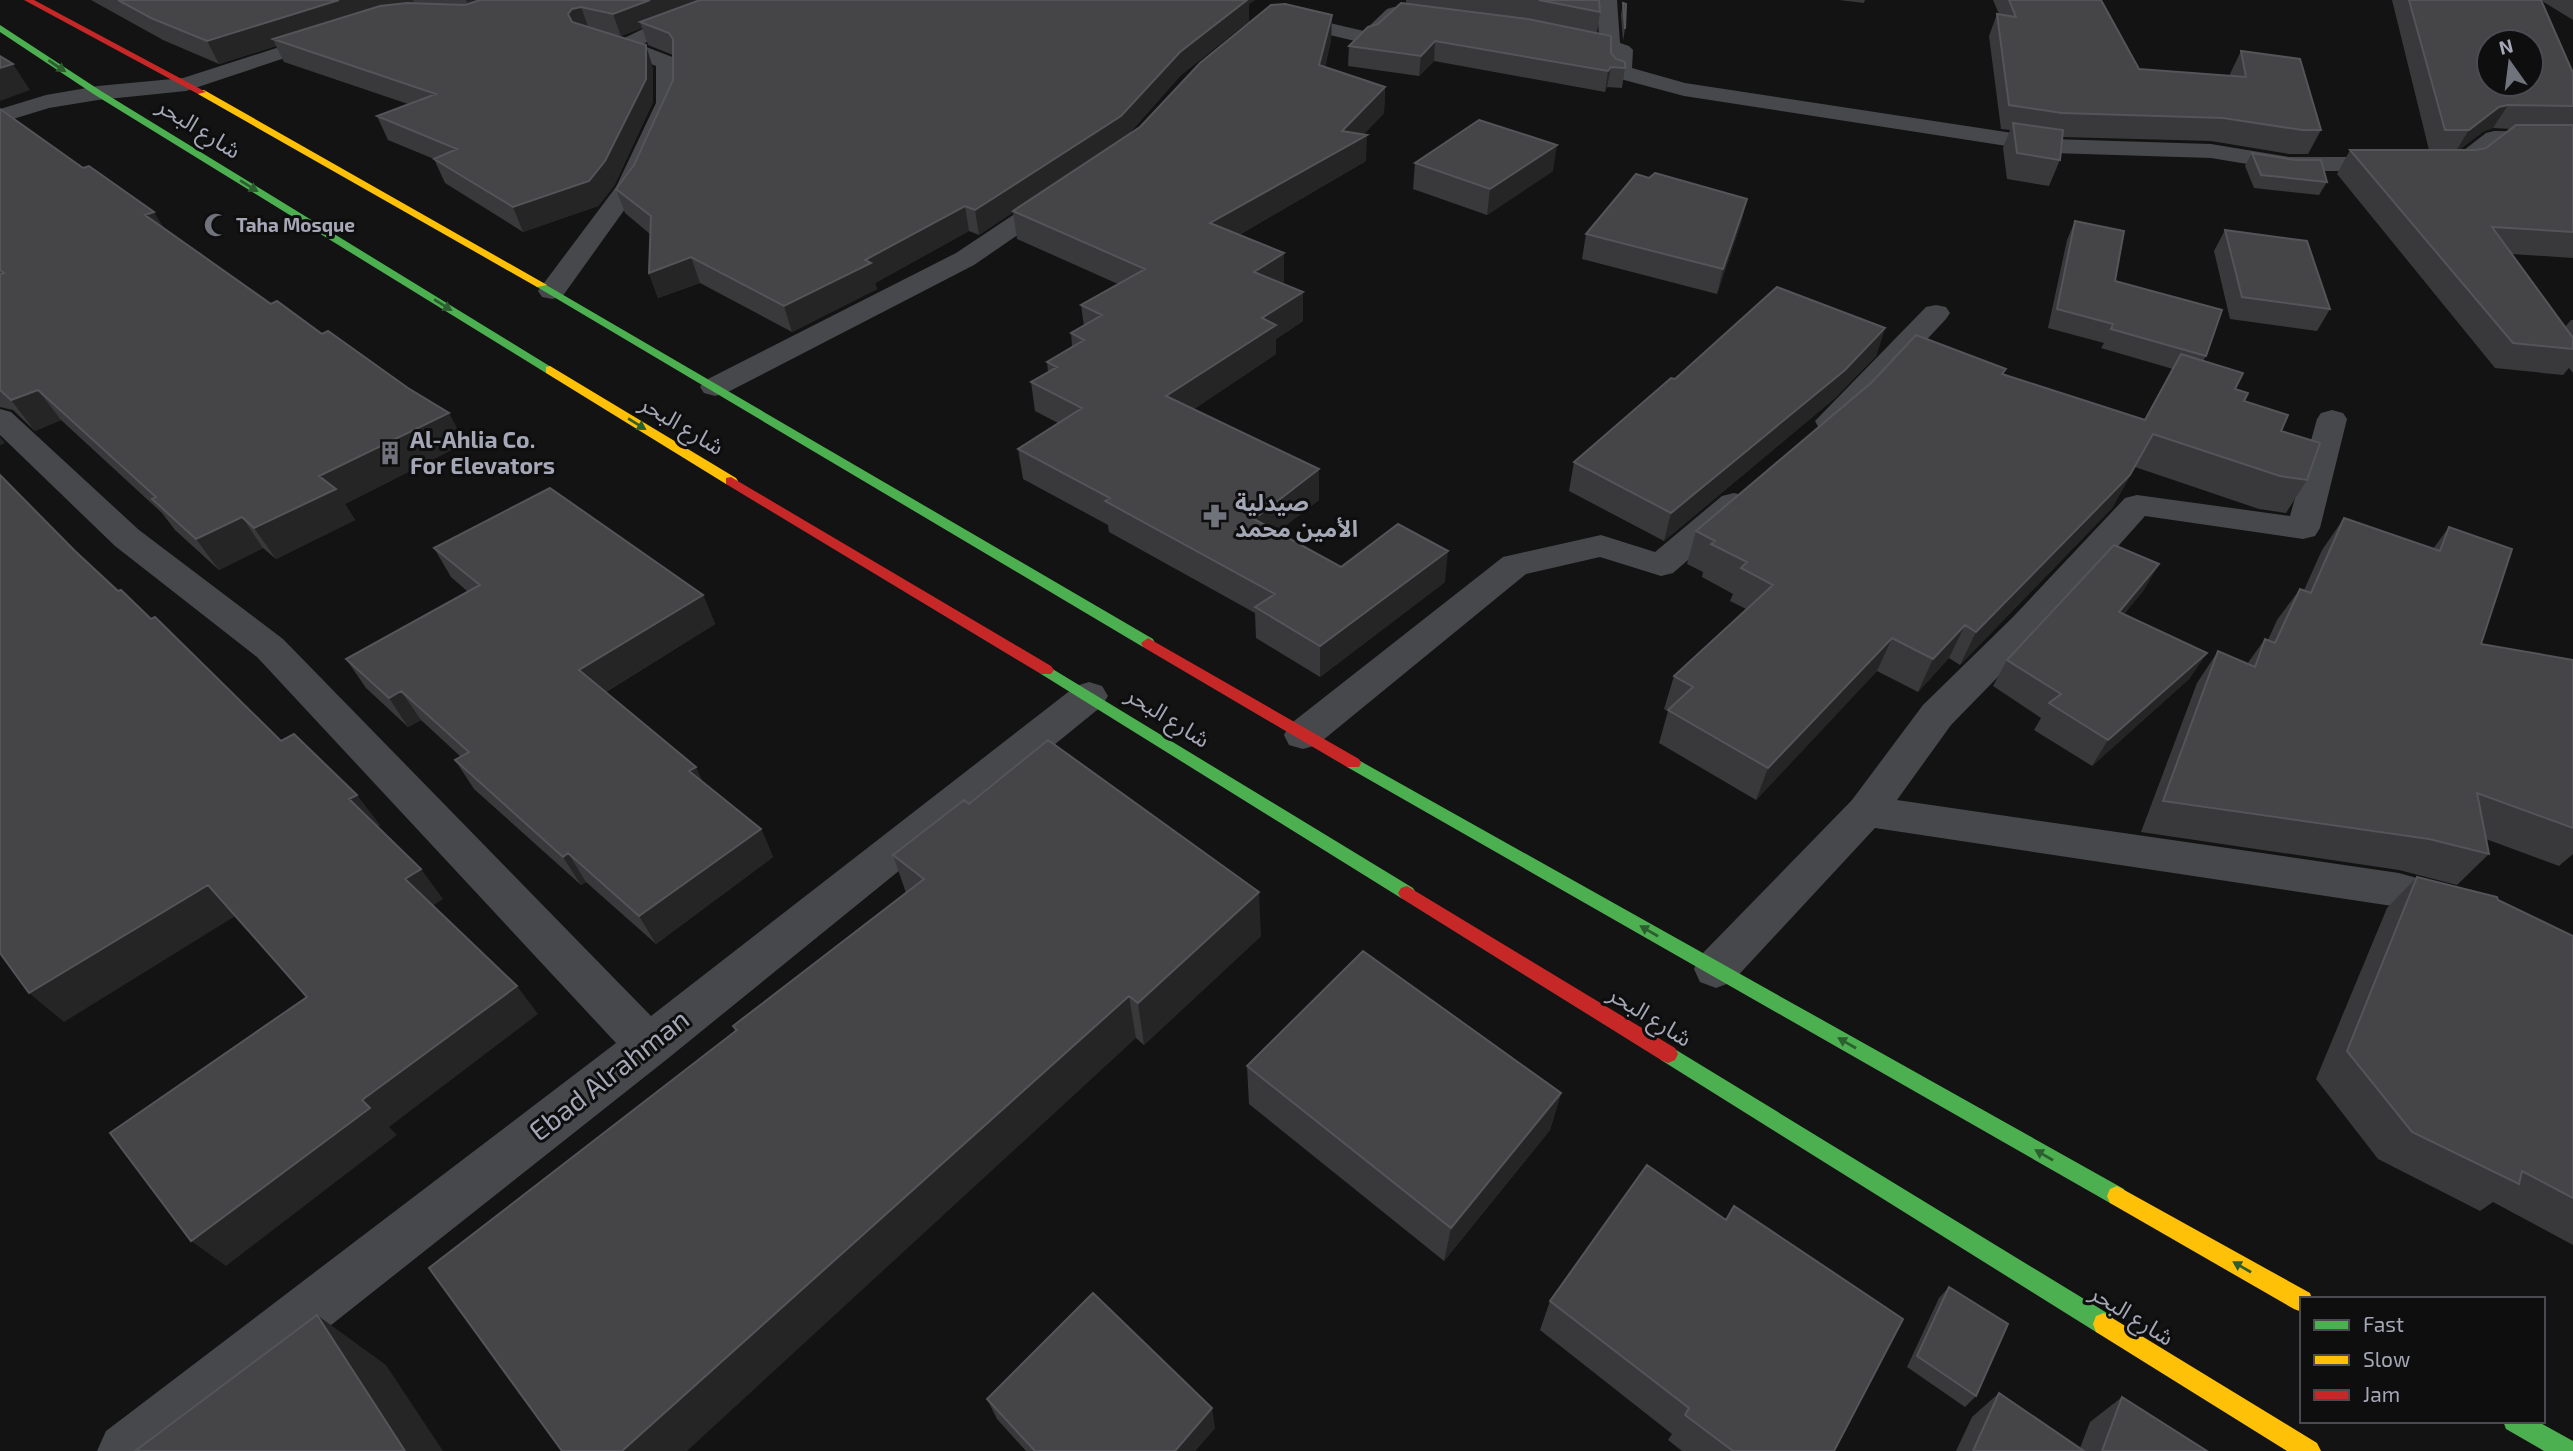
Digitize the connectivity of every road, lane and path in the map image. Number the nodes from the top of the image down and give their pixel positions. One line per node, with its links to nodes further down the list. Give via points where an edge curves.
1 (28, 0): 12 (main road, شارع البحر)
2 (738, 0): 10 (street)
3 (1607, 0): 11 (street)
4 (1420, 16): 6 (street, via 1394,13 1368,38 1291,20 1265,21)
5 (0, 27): 13 (main road, شارع البحر, one-way to 13)
6 (1256, 28)
7 (346, 32): 12 (street)
8 (1538, 33): 11 (street)
9 (600, 41): 10 (street)
10 (623, 46): 17 (street, via 667,63 667,103 628,188)
11 (1610, 48): 15 (street, via 1622,50 1621,72 1684,89 2052,146 2211,151 2289,163 2460,164 2494,138)
12 (186, 84): 13 (street); 17 (main road, شارع البحر)
13 (98, 93): 14 (street); 24 (main road, شارع البحر, one-way to 24)
14 (0, 116)
15 (2573, 139)
16 (1077, 184): 19 (street, via 965,258)
17 (552, 291): 19 (main road, شارع البحر)
18 (1936, 313): 22 (street, via 1849,406)
19 (715, 387): 25 (main road, شارع البحر)
20 (0, 418): 29 (street, via 127,538 270,648)
21 (2332, 419): 26 (street, via 2303,528 2137,505 1937,715)
22 (1807, 441)
23 (1755, 485): 25 (street, via 1661,565 1601,546 1515,565)
24 (1089, 696): 29 (street, Ebad Alrahman); 33 (main road, شارع البحر)
25 (1303, 735): 28 (main road, شارع البحر, one-way to 25)
26 (1866, 811): 27 (street, via 2399,890); 28 (street)
27 (2493, 914)
28 (1716, 969): 30 (main road, شارع البحر, one-way to 28)
29 (649, 1045): 32 (street, Ebad Alrahman)
30 (2300, 1300)
31 (2518, 1423): 34 (main road)
32 (126, 1451)
33 (2309, 1451)
34 (2567, 1451)

